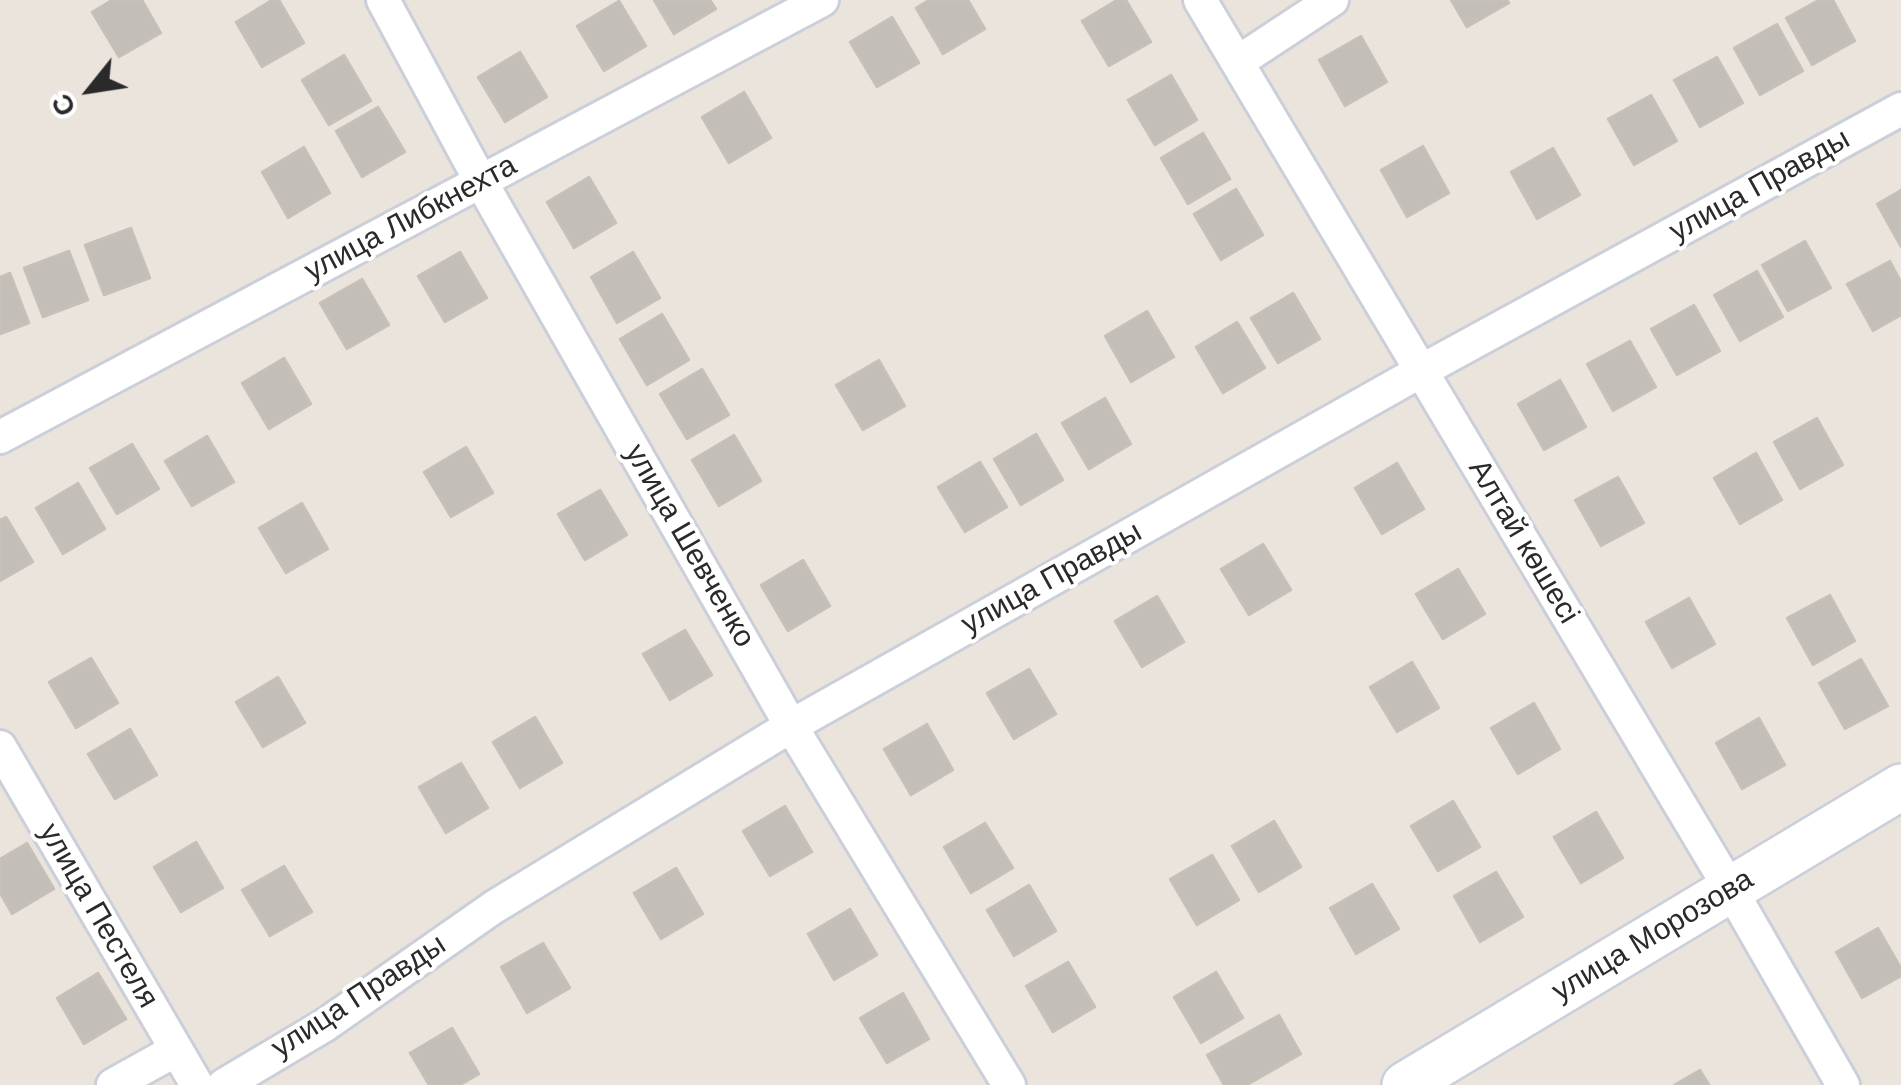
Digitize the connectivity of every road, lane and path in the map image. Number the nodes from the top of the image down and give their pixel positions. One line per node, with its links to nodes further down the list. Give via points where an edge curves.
1 (383, 0): 7 (street, улица Шевченко)
2 (822, 0): 7 (street, улица Либкнехта)
3 (1200, 0): 5 (street, Алтай көшесі)
4 (1332, 0): 5 (street)
5 (1238, 62): 8 (street, Алтай көшесі)
6 (1901, 109): 8 (street, улица Правды)
7 (481, 182): 9 (street, улица Либкнехта); 10 (street, улица Шевченко)
8 (1421, 370): 10 (street, улица Правды); 13 (street, Алтай көшесі)
9 (0, 437)
10 (792, 726): 17 (street, улица Правды, via 494,908); 18 (street, улица Шевченко)
11 (0, 747): 14 (street, улица Пестеля)
12 (1901, 788): 13 (main road, улица Морозова)
13 (1731, 890): 19 (main road, улица Морозова); 20 (street, Алтай көшесі)
14 (176, 1050): 15 (street); 16 (street, улица Пестеля)
15 (113, 1085)
16 (197, 1085)
17 (224, 1085)
18 (1009, 1085)
19 (1405, 1085)
20 (1843, 1085)

